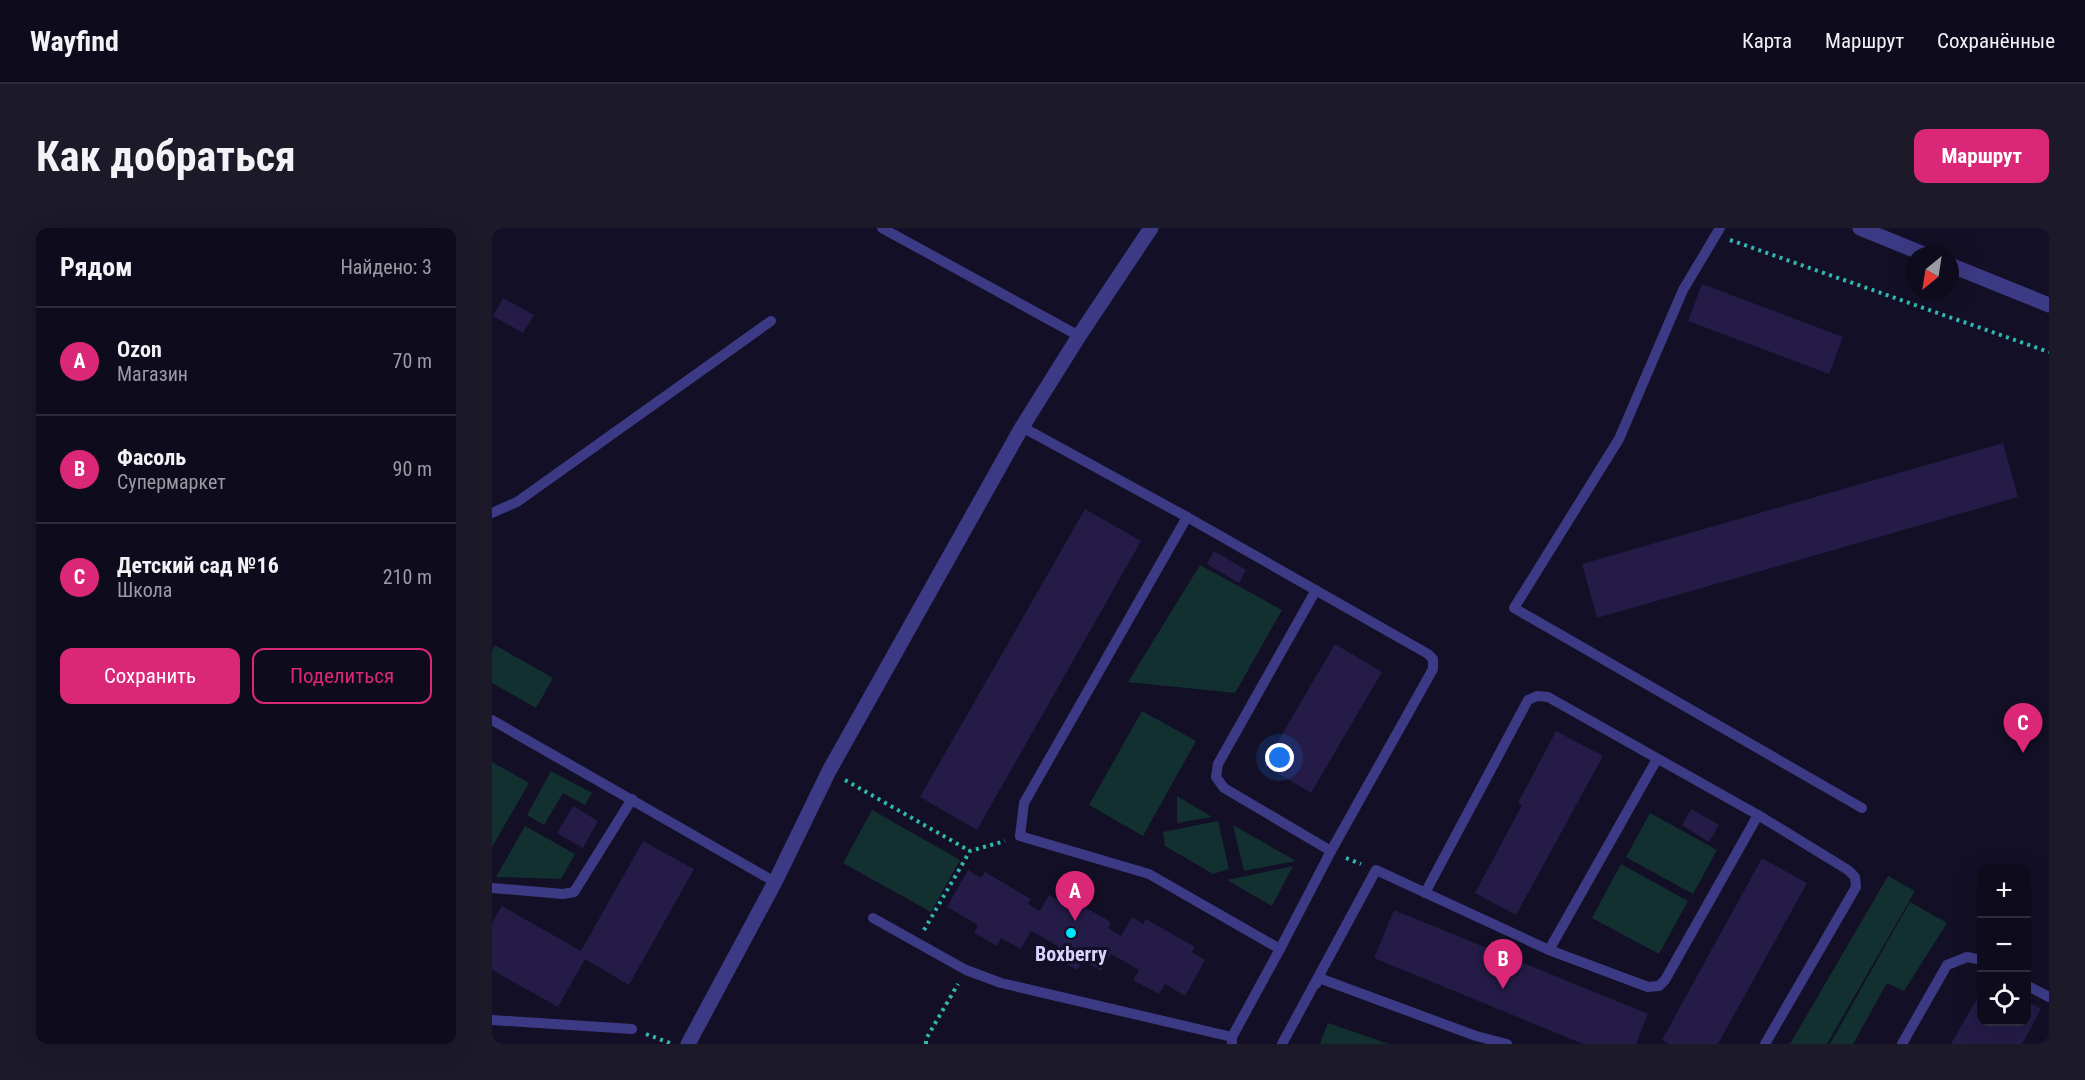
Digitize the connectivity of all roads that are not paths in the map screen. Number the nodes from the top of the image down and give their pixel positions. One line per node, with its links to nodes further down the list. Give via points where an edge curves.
1 (882, 228): 9 (lane)
2 (1151, 228): 9 (street)
3 (1720, 228): 17 (lane, via 1683,290 1619,439 1514,608)
4 (1860, 228): 5 (street)
5 (1905, 246)
6 (1959, 269): 7 (street)
7 (2049, 305)
8 (771, 321): 11 (lane, via 517,502)
9 (1079, 336): 10 (street)
10 (1022, 427): 12 (lane); 20 (street, via 829,771)
11 (492, 513)
12 (1187, 517): 13 (lane); 24 (lane, via 1024,803 1020,836 1149,874)
13 (1316, 590): 19 (lane, via 1218,764 1215,777 1224,788); 19 (lane, via 1433,659 1433,669)
14 (492, 720): 16 (lane)
15 (1657, 759): 18 (lane); 22 (lane, via 1548,697 1528,700); 25 (lane)
16 (632, 799): 20 (lane); 21 (lane, via 574,892)
17 (1862, 808)
18 (1758, 815): 25 (lane, via 1659,986 1648,987); 36 (lane, via 1848,870 1855,877 1856,887)
19 (1331, 851): 24 (lane)
20 (775, 882): 33 (street)
21 (492, 888)
22 (1425, 893): 25 (lane); 27 (lane, via 1376,870)
23 (873, 918): 32 (lane, via 966,970 1001,983)
24 (1280, 949): 32 (lane)
25 (1549, 950)
26 (1977, 959): 37 (lane, via 1967,957 1947,965)
27 (1319, 978): 34 (lane); 35 (lane)
28 (2031, 988): 29 (lane)
29 (2049, 997)
30 (492, 1020): 31 (lane)
31 (632, 1029)
32 (1232, 1041)
33 (688, 1044)
34 (1282, 1044)
35 (1507, 1044)
36 (1765, 1044)
37 (1902, 1044)

